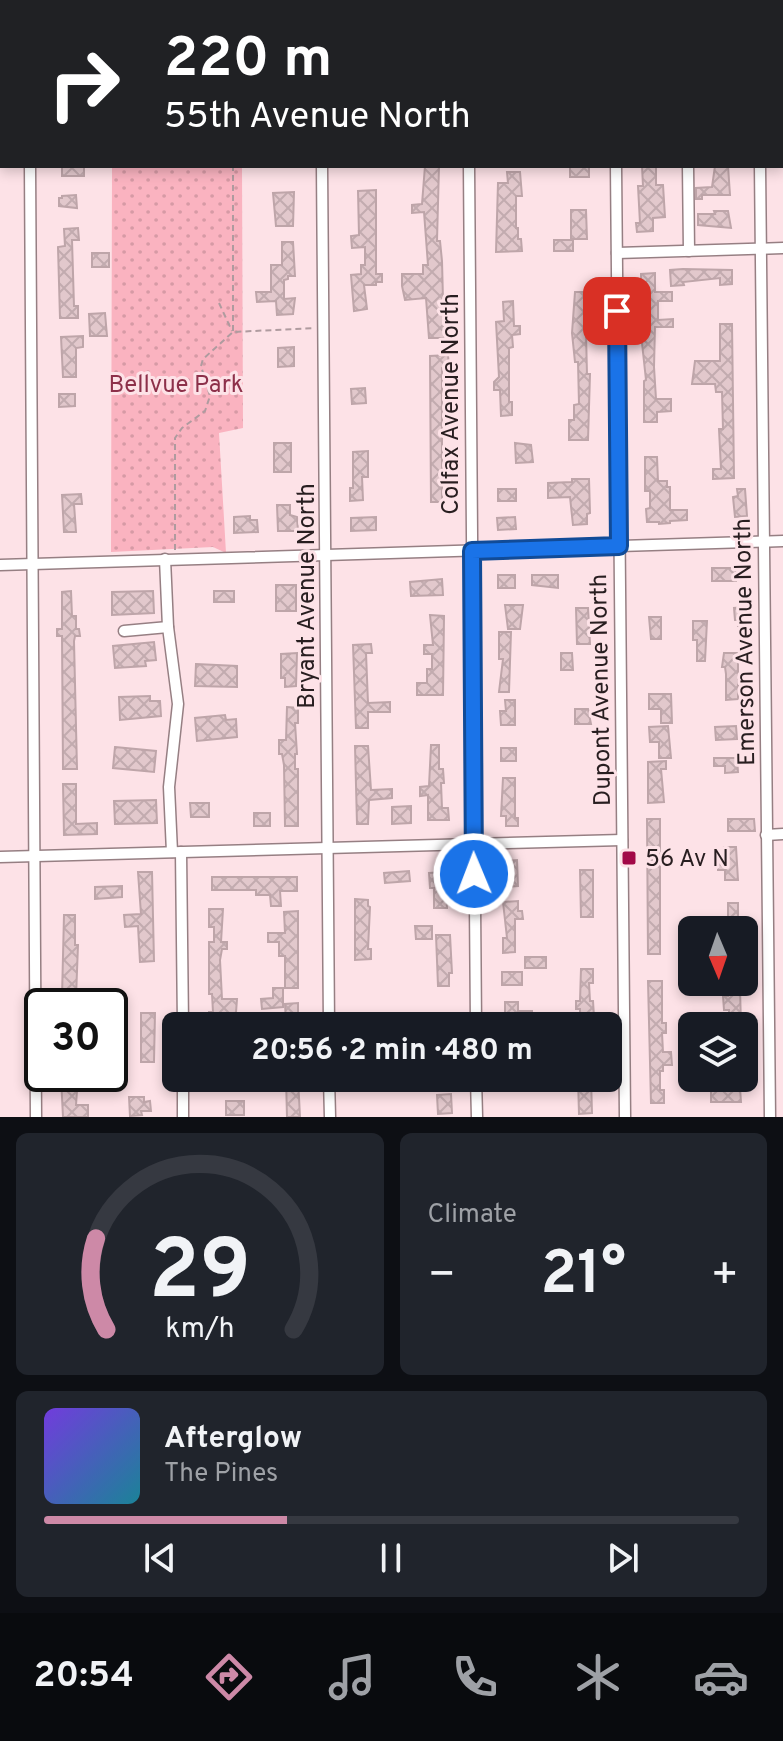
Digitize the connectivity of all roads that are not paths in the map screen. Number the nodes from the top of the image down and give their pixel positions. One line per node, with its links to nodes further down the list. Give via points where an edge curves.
1 (30, 168): 17 (street)
2 (322, 168): 15 (street, Bryant Avenue North)
3 (469, 168): 14 (street, Colfax Avenue North)
4 (616, 168): 10 (street, Dupont Avenue North)
5 (688, 168): 9 (street)
6 (760, 168): 8 (street, Emerson Avenue North)
7 (783, 248): 8 (street)
8 (760, 249): 9 (street); 12 (street, Emerson Avenue North)
9 (689, 251): 10 (street)
10 (617, 253): 13 (street, Dupont Avenue North)
11 (783, 541): 12 (street)
12 (763, 542): 13 (street); 22 (street, Emerson Avenue North)
13 (619, 546): 14 (street); 23 (street, Dupont Avenue North)
14 (472, 551): 15 (street); 24 (street, Colfax Avenue North)
15 (325, 555): 16 (street); 25 (street, Bryant Avenue North)
16 (170, 559): 17 (street); 19 (street)
17 (32, 564): 18 (street); 27 (street)
18 (0, 565)
19 (168, 627): 20 (street); 26 (street, via 178,704 169,787)
20 (124, 631)
21 (783, 834): 22 (street)
22 (766, 835): 40 (street, Emerson Avenue North)
23 (622, 840): 24 (street); 39 (street, Dupont Avenue North)
24 (474, 844): 25 (street); 31 (street, Colfax Avenue North)
25 (328, 848): 26 (street); 30 (street, Bryant Avenue North)
26 (176, 852): 27 (street); 29 (street)
27 (34, 856): 28 (street); 35 (street)
28 (0, 857)
29 (182, 1012)
30 (329, 1012)
31 (476, 1012)
32 (183, 1092): 36 (street)
33 (329, 1092): 37 (street)
34 (476, 1092): 38 (street)
35 (36, 1117)
36 (183, 1117)
37 (330, 1117)
38 (477, 1117)
39 (625, 1117)
40 (770, 1117)

